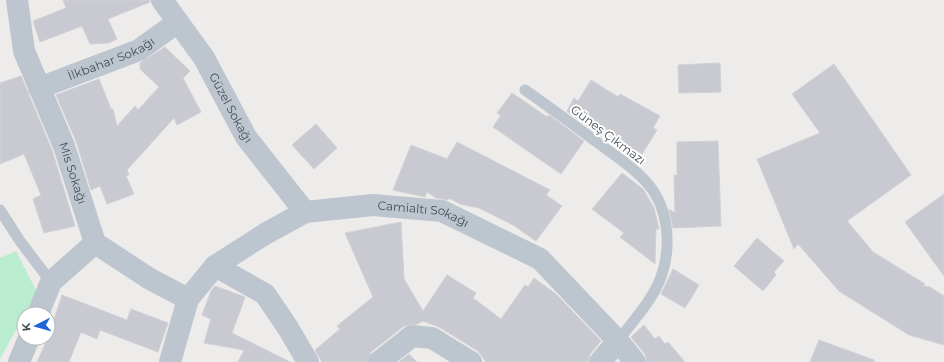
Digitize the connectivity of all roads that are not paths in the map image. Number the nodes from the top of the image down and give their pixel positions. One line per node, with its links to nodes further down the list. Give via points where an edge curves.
1 (17, 0): 4 (street, Mis Sokağı, via 24,51)
2 (162, 0): 3 (street, Güzel Sokağı)
3 (178, 22): 4 (street, İlkbahar Sokağı, via 140,50); 7 (street, Güzel Sokağı, via 204,58 246,137)
4 (39, 88): 8 (street, Mis Sokağı, via 64,146)
5 (525, 90): 13 (lane, Güneş Çıkmazı, via 633,169 656,194 667,236 667,250 661,276 652,296)
6 (0, 210): 10 (lane)
7 (305, 212): 9 (street, Camialtı Sokağı); 13 (street, Camialtı Sokağı, via 373,205 442,211 540,259)
8 (95, 243): 10 (street); 11 (street, via 150,280)
9 (215, 266): 11 (street, Camialtı Sokağı); 17 (street, via 265,294)
10 (51, 282): 12 (street)
11 (188, 299): 16 (street)
12 (41, 306)
13 (618, 341): 20 (street); 21 (street, Camialtı Sokağı)
14 (26, 346): 15 (street)
15 (19, 362)
16 (170, 362)
17 (308, 362)
18 (379, 362): 19 (street, via 412,336 432,338)
19 (471, 362)
20 (600, 362)
21 (635, 362)

